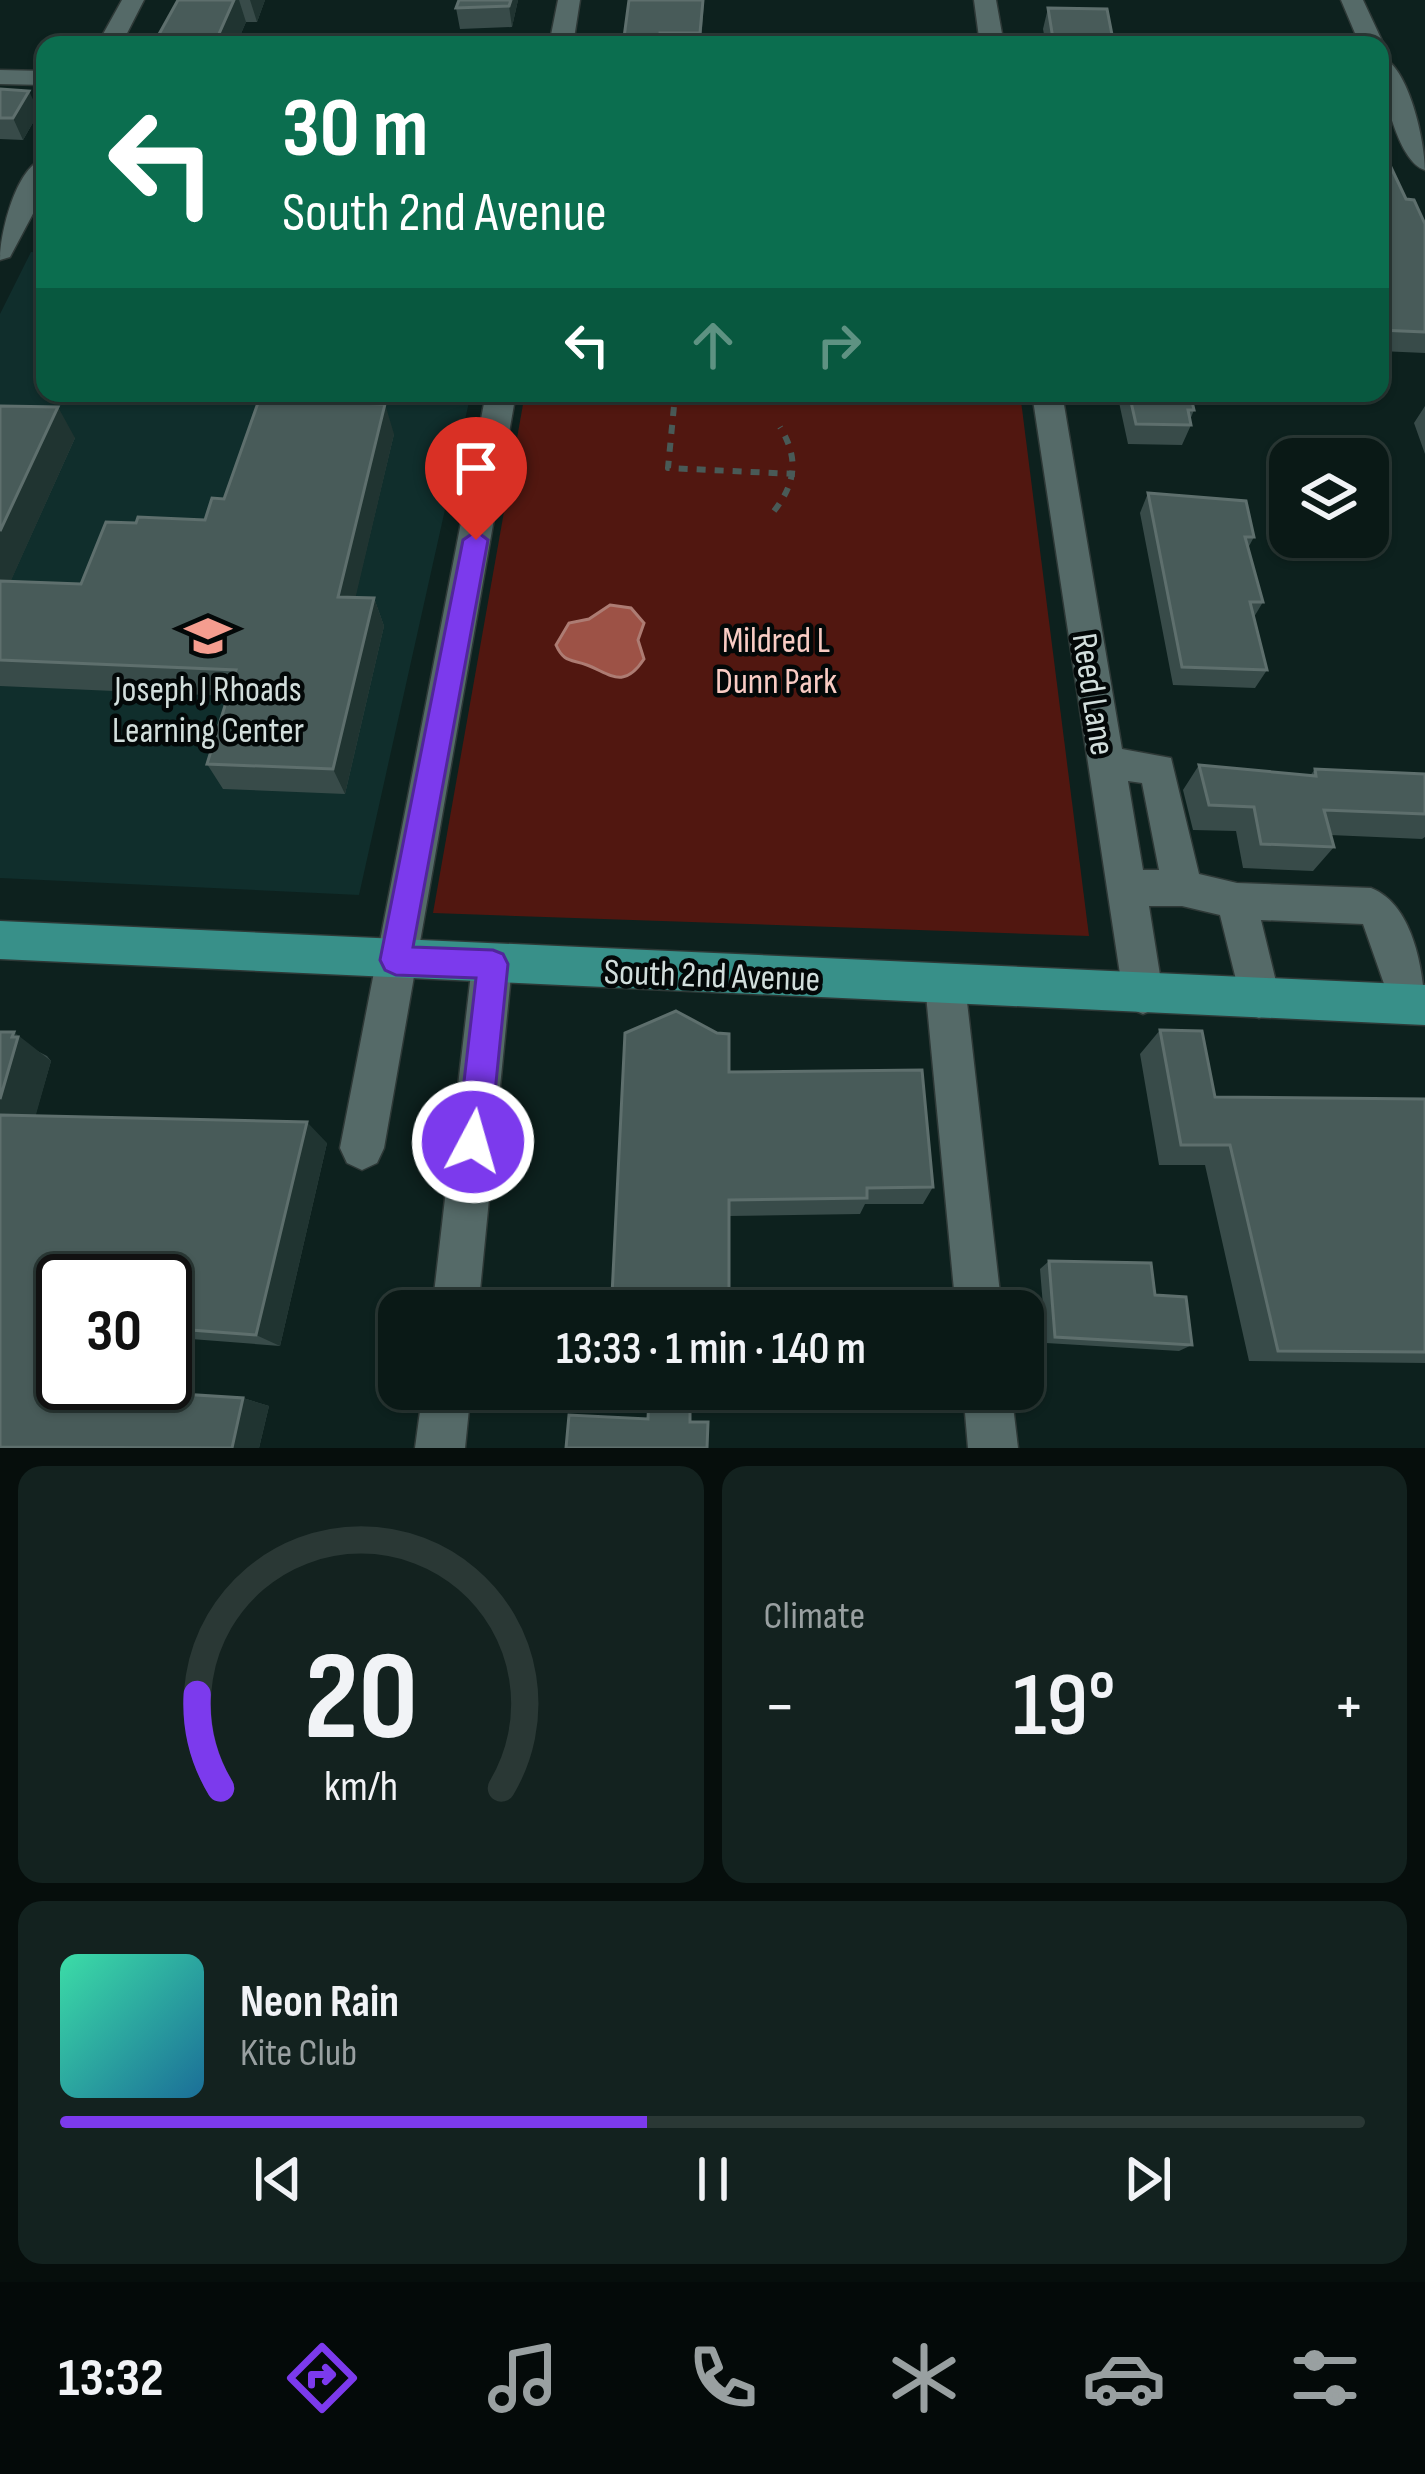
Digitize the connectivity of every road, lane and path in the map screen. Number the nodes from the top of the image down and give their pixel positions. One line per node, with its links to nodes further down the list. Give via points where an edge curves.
1 (134, 0): 5 (street)
2 (569, 0): 6 (street)
3 (985, 0): 7 (street)
4 (1352, 0): 8 (street)
5 (114, 36)
6 (563, 36)
7 (991, 36)
8 (1368, 36)
9 (0, 77): 10 (street)
10 (36, 78)
11 (1389, 83): 12 (street)
12 (1425, 162)
13 (36, 183): 14 (street)
14 (0, 251)
15 (499, 402): 26 (street)
16 (677, 402): 19 (path, via 668,468)
17 (1048, 402): 21 (street, Reed Lane)
18 (780, 427): 19 (path, via 793,449)
19 (794, 474): 20 (path)
20 (774, 511)
21 (1106, 764): 22 (street, Reed Lane); 23 (street, via 1158,769)
22 (1126, 888): 23 (street); 29 (street, Reed Lane)
23 (1182, 889): 24 (street)
24 (1238, 901): 30 (street); 31 (street, via 1371,906 1382,915)
25 (0, 940): 26 (main road, South 2nd Avenue)
26 (396, 960): 27 (main road, South 2nd Avenue); 32 (street)
27 (493, 964): 28 (main road, South 2nd Avenue); 33 (street)
28 (945, 984): 29 (main road, South 2nd Avenue); 34 (street)
29 (1143, 994): 30 (main road, South 2nd Avenue)
30 (1259, 998): 31 (main road, South 2nd Avenue)
31 (1418, 1005)
32 (362, 1148)
33 (457, 1290)
34 (978, 1290)
35 (445, 1410): 37 (street)
36 (989, 1410): 38 (street)
37 (440, 1448)
38 (994, 1448)

